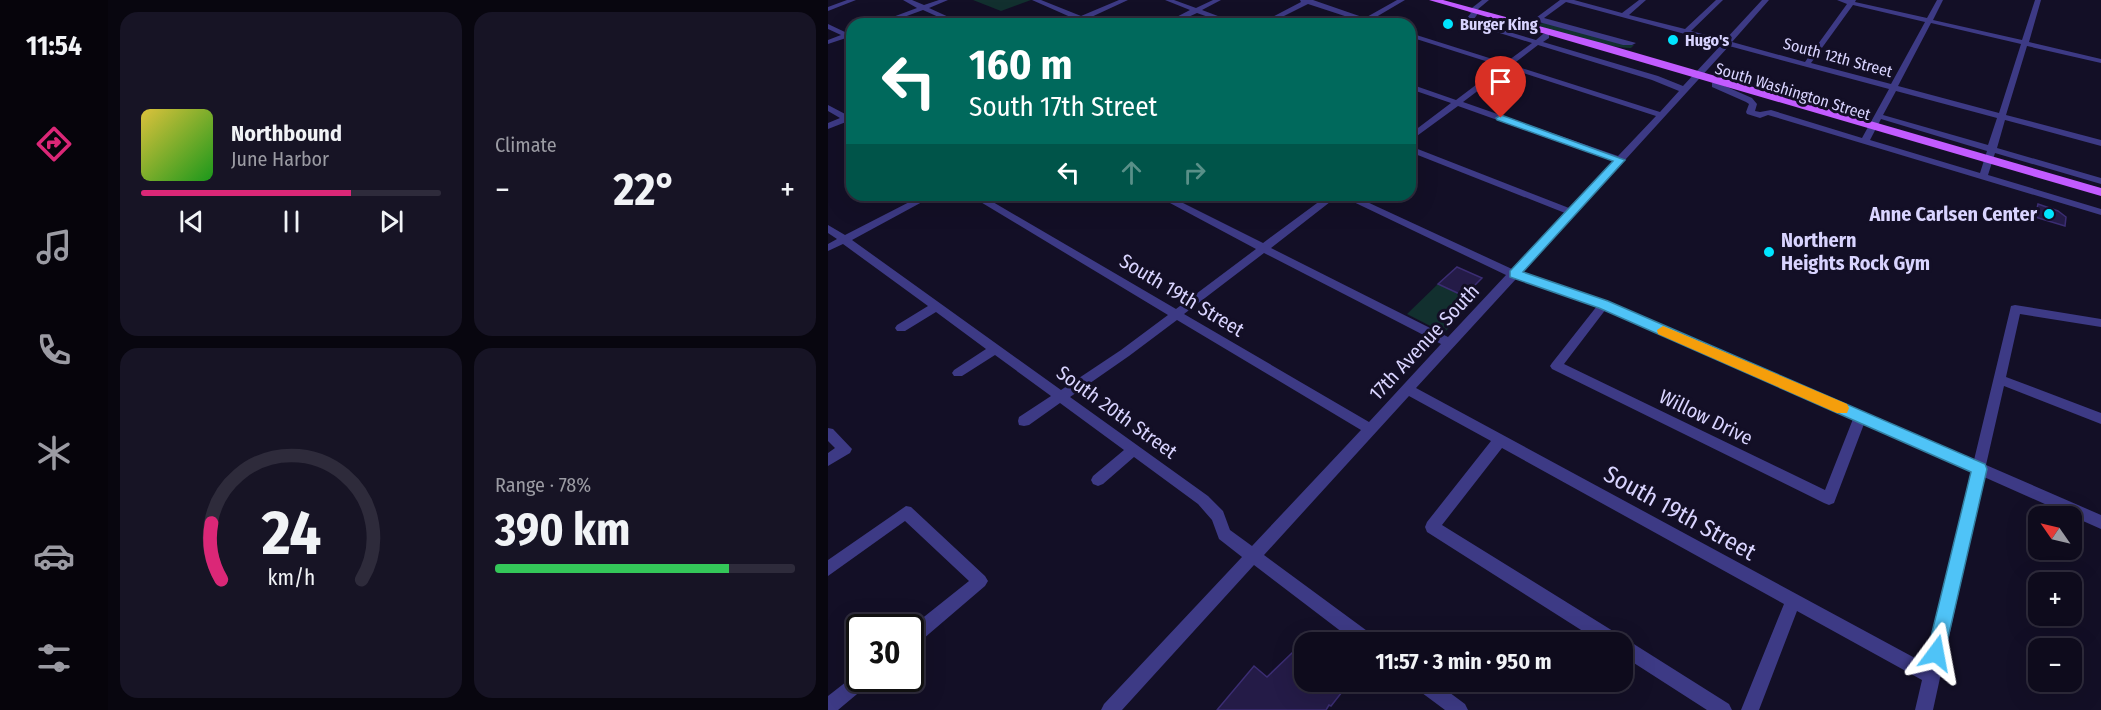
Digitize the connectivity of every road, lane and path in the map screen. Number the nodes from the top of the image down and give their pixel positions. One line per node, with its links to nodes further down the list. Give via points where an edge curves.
1 (853, 0): 21 (street)
2 (906, 0): 20 (street)
3 (945, 0): 20 (street)
4 (1035, 0): 27 (street)
5 (1125, 0): 28 (street)
6 (1168, 0): 22 (street)
7 (1218, 0): 22 (street)
8 (1306, 0): 31 (street); 32 (street)
9 (1401, 0): 33 (street)
10 (1433, 0): 23 (main road, South Washington Street)
11 (1486, 0): 23 (street)
12 (1565, 0): 24 (street, South 12th Street); 34 (street)
13 (1643, 0): 24 (street)
14 (1720, 0): 38 (street)
15 (1766, 0): 44 (street, 17th Avenue South)
16 (1840, 0): 19 (street)
17 (1940, 0): 35 (street)
18 (2038, 0): 45 (street)
19 (1852, 1): 35 (street); 47 (street)
20 (923, 8): 25 (street); 26 (street)
21 (828, 9)
22 (1197, 10): 29 (street); 30 (street)
23 (1474, 12): 37 (main road, South Washington Street); 42 (street, via 1470,19 1473,23)
24 (1624, 15): 38 (street, South 12th Street)
25 (895, 18)
26 (946, 18)
27 (1079, 18)
28 (1083, 18)
29 (1180, 18)
30 (1219, 18)
31 (1274, 18)
32 (1352, 18)
33 (1369, 18)
34 (1538, 19): 37 (street); 49 (street, via 1636,44 1641,54)
35 (1929, 21): 45 (street); 52 (street)
36 (828, 26): 39 (street)
37 (1527, 27): 42 (main road, South Washington Street); 49 (main road, South Washington Street)
38 (1686, 32): 44 (street, South 12th Street)
39 (846, 34)
40 (846, 37): 43 (street)
41 (1416, 37): 48 (street)
42 (1542, 39): 48 (street); 50 (main road, South Washington Street); 54 (street)
43 (828, 42)
44 (1727, 43): 47 (street, South 12th Street); 50 (street, 17th Avenue South)
45 (2024, 43): 46 (street); 58 (street)
46 (2101, 61)
47 (1807, 64): 52 (street, South 12th Street)
48 (1505, 66): 55 (street); 57 (street)
49 (1673, 67): 50 (main road, South Washington Street)
50 (1697, 77): 51 (main road, South Washington Street); 54 (street, 17th Avenue South); 62 (main road, South Washington Street)
51 (1715, 86): 62 (main road, South Washington Street); 62 (street, via 1749,100 1753,104 1750,112 1760,115 1768,112)
52 (1893, 87): 58 (street, South 12th Street); 62 (street)
53 (1416, 88): 55 (street)
54 (1685, 90): 57 (street, 17th Avenue South)
55 (1456, 102): 63 (street); 66 (street)
56 (828, 107): 59 (street)
57 (1662, 115): 66 (street, 17th Avenue South)
58 (2001, 116): 64 (street, South 12th Street); 67 (street)
59 (846, 117)
60 (846, 120): 61 (street)
61 (828, 126)
62 (1872, 128): 67 (main road, South Washington Street); 67 (street)
63 (1416, 133)
64 (2101, 143)
65 (1416, 151): 76 (street)
66 (1619, 160): 76 (street, 17th Avenue South)
67 (1988, 163): 68 (street); 69 (main road, South Washington Street); 70 (main road, South Washington Street); 77 (street)
68 (2101, 181)
69 (2101, 192)
70 (2101, 200)
71 (919, 201): 79 (street)
72 (984, 201): 85 (street, South 19th Street)
73 (1172, 201): 81 (street)
74 (1326, 201): 81 (street)
75 (1357, 201): 82 (street)
76 (1571, 212): 82 (street, 17th Avenue South)
77 (2101, 212)
78 (828, 228): 79 (street, South 20th Street)
79 (844, 240): 80 (street); 84 (street, South 20th Street)
80 (828, 248)
81 (1264, 248): 85 (street); 88 (street)
82 (1514, 274): 83 (street); 88 (street, 17th Avenue South)
83 (1604, 304): 94 (street); 94 (street, Willow Drive, via 1556,366 1829,499)
84 (936, 306): 87 (street); 89 (street, South 20th Street)
85 (1175, 315): 93 (street); 97 (street, South 19th Street)
86 (2101, 323): 91 (street, via 2015,309)
87 (901, 328)
88 (1449, 343): 92 (street, 17th Avenue South)
89 (994, 350): 90 (street); 93 (street, South 20th Street)
90 (958, 373)
91 (1999, 379): 95 (street); 102 (street)
92 (1407, 389): 97 (street, 17th Avenue South); 99 (street, South 19th Street)
93 (1060, 397): 96 (street); 100 (street, South 20th Street)
94 (1860, 417): 102 (street)
95 (2101, 419)
96 (1024, 421)
97 (1370, 429): 105 (street, 17th Avenue South)
98 (828, 433): 101 (street, via 845,449)
99 (1500, 440): 107 (street, South 19th Street); 110 (street, via 1432,527)
100 (1134, 449): 103 (street); 105 (street, South 20th Street, via 1203,500 1218,516 1224,534)
101 (828, 460)
102 (1979, 469): 104 (street); 112 (street)
103 (1098, 480)
104 (2101, 522)
105 (1253, 556): 109 (street, South 20th Street); 116 (street, 17th Avenue South)
106 (828, 569): 108 (street, via 906,512 980,581)
107 (1793, 600): 112 (street, South 19th Street); 119 (street)
108 (924, 627)
109 (1355, 632)
110 (1599, 632)
111 (1633, 653): 118 (street)
112 (1931, 676): 120 (street)
113 (846, 692): 115 (street)
114 (1435, 692): 117 (street)
115 (828, 707)
116 (1110, 710)
117 (1459, 710)
118 (1723, 710)
119 (1750, 710)
120 (1924, 710)

